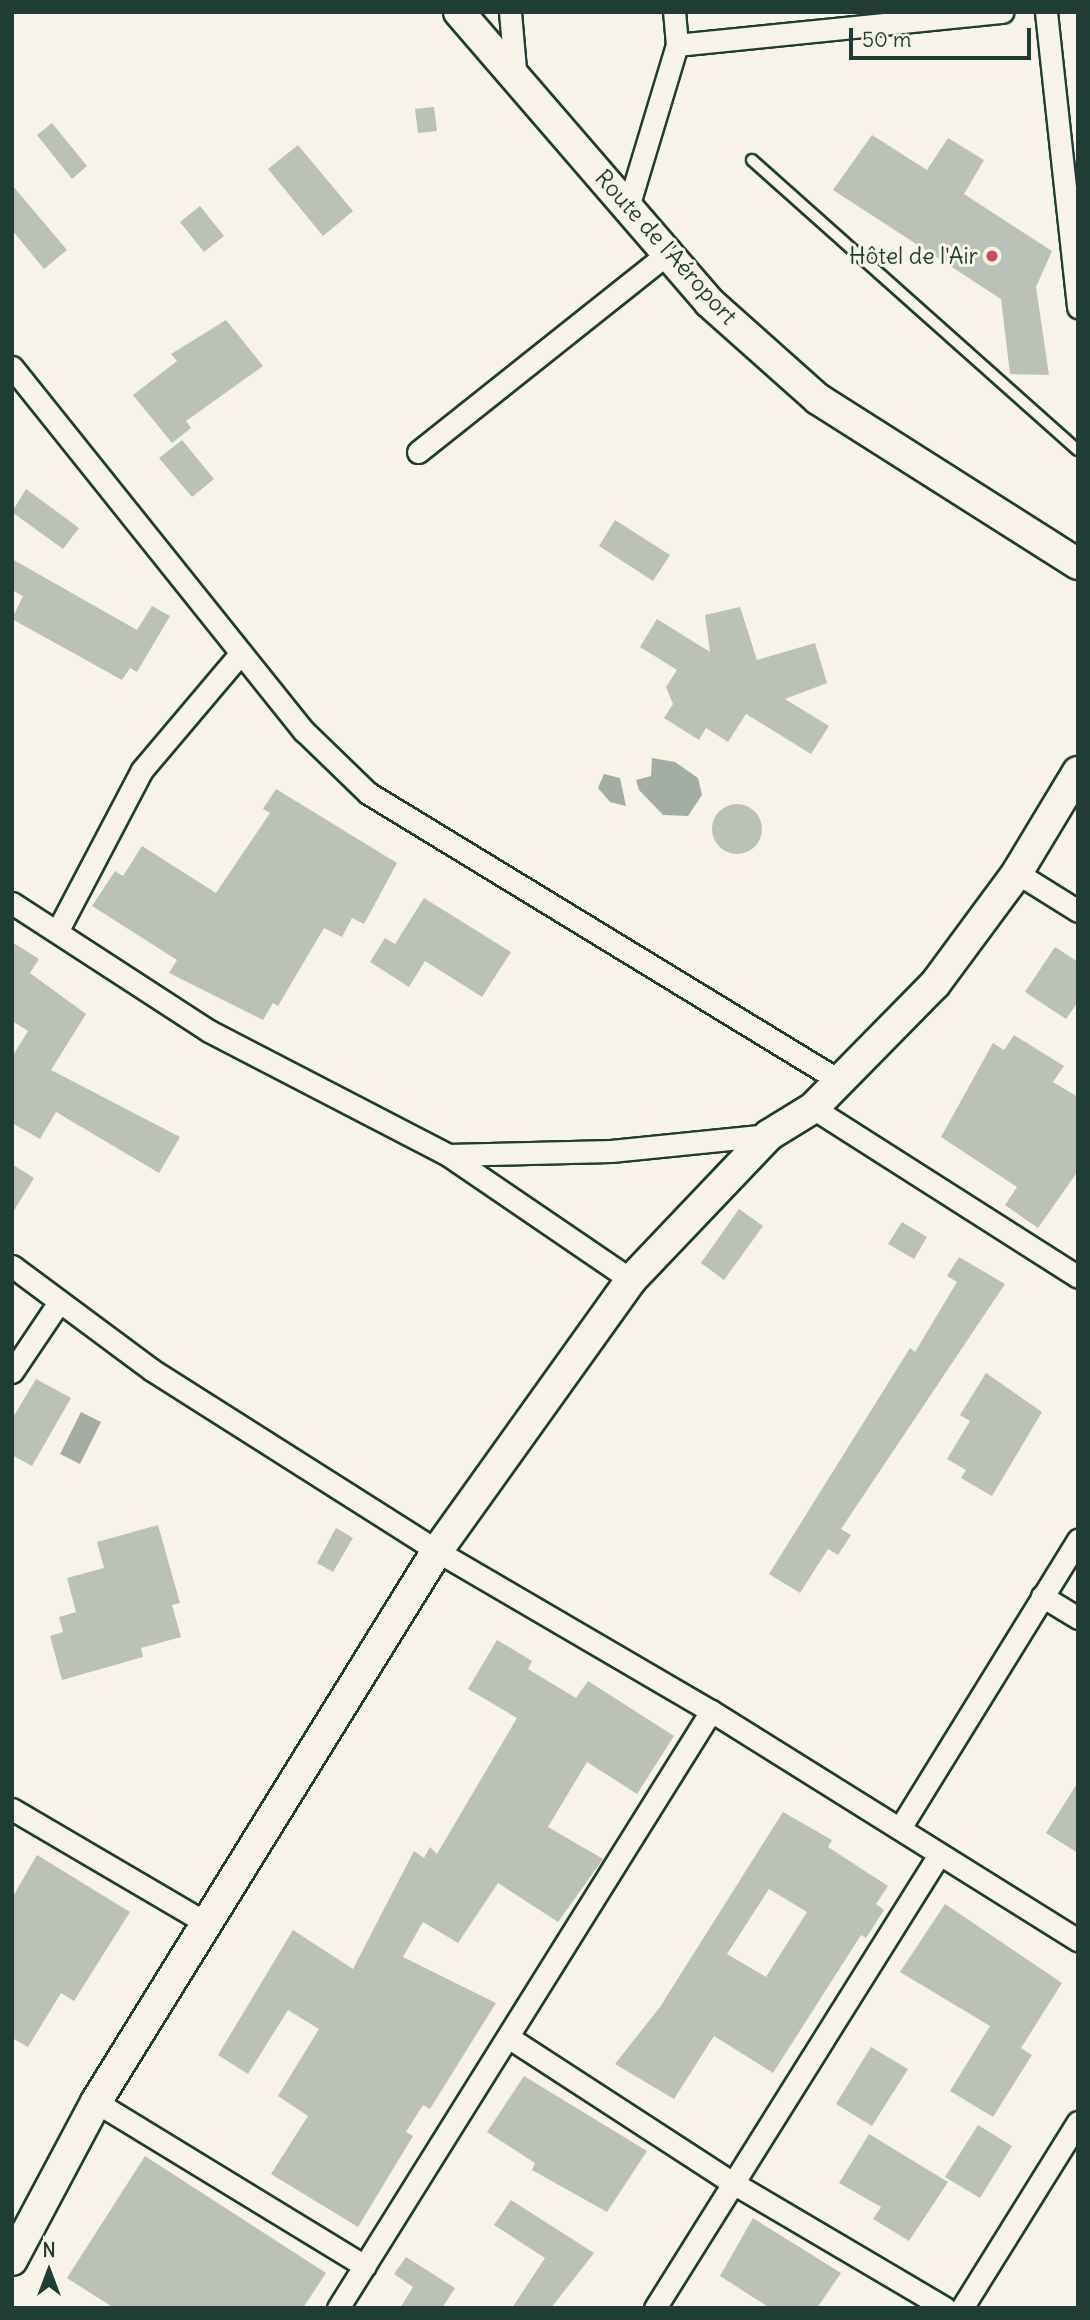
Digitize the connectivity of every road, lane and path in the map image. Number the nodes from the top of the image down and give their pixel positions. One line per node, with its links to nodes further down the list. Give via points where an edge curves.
1 (459, 12): 7 (street, Route de l'Aéroport)
2 (510, 12): 7 (street)
3 (674, 12): 6 (street)
4 (1002, 12): 6 (street)
5 (1046, 12): 11 (street)
6 (677, 45): 9 (street)
7 (517, 86): 9 (street, Route de l'Aéroport)
8 (752, 160): 13 (lane)
9 (628, 207): 10 (street, Route de l'Aéroport)
10 (667, 254): 14 (street); 15 (street, Route de l'Aéroport, via 709,302 818,399)
11 (1078, 307)
12 (14, 373): 16 (street)
13 (1078, 450)
14 (418, 452)
15 (1078, 564)
16 (241, 653): 21 (street, via 142,770); 22 (street, via 304,731 368,793)
17 (1078, 772): 18 (street)
18 (1017, 873): 20 (street); 22 (street, via 934,984)
19 (12, 903): 21 (street)
20 (1078, 911)
21 (59, 928): 25 (street, via 209,1031)
22 (840, 1081): 23 (street)
23 (813, 1108): 24 (street); 27 (street)
24 (769, 1135): 25 (street, via 611,1152); 28 (street)
25 (448, 1155): 28 (street)
26 (12, 1266): 29 (street)
27 (1078, 1277)
28 (631, 1280): 32 (street)
29 (57, 1304): 30 (street); 32 (street)
30 (12, 1372)
31 (1078, 1540): 33 (street)
32 (438, 1551): 35 (street); 39 (street)
33 (1042, 1596): 34 (street); 37 (street)
34 (1078, 1618)
35 (711, 1711): 37 (street); 41 (street)
36 (12, 1809): 39 (street)
37 (900, 1828): 38 (street)
38 (937, 1858): 40 (street); 44 (street)
39 (208, 1924): 42 (street)
40 (1078, 1940)
41 (508, 2037): 44 (street); 46 (street)
42 (96, 2102): 45 (street); 46 (street)
43 (1078, 2122): 50 (street)
44 (733, 2183): 48 (street); 49 (street)
45 (12, 2260)
46 (365, 2266): 47 (street)
47 (338, 2308)
48 (655, 2308)
49 (945, 2308)
50 (962, 2308)

